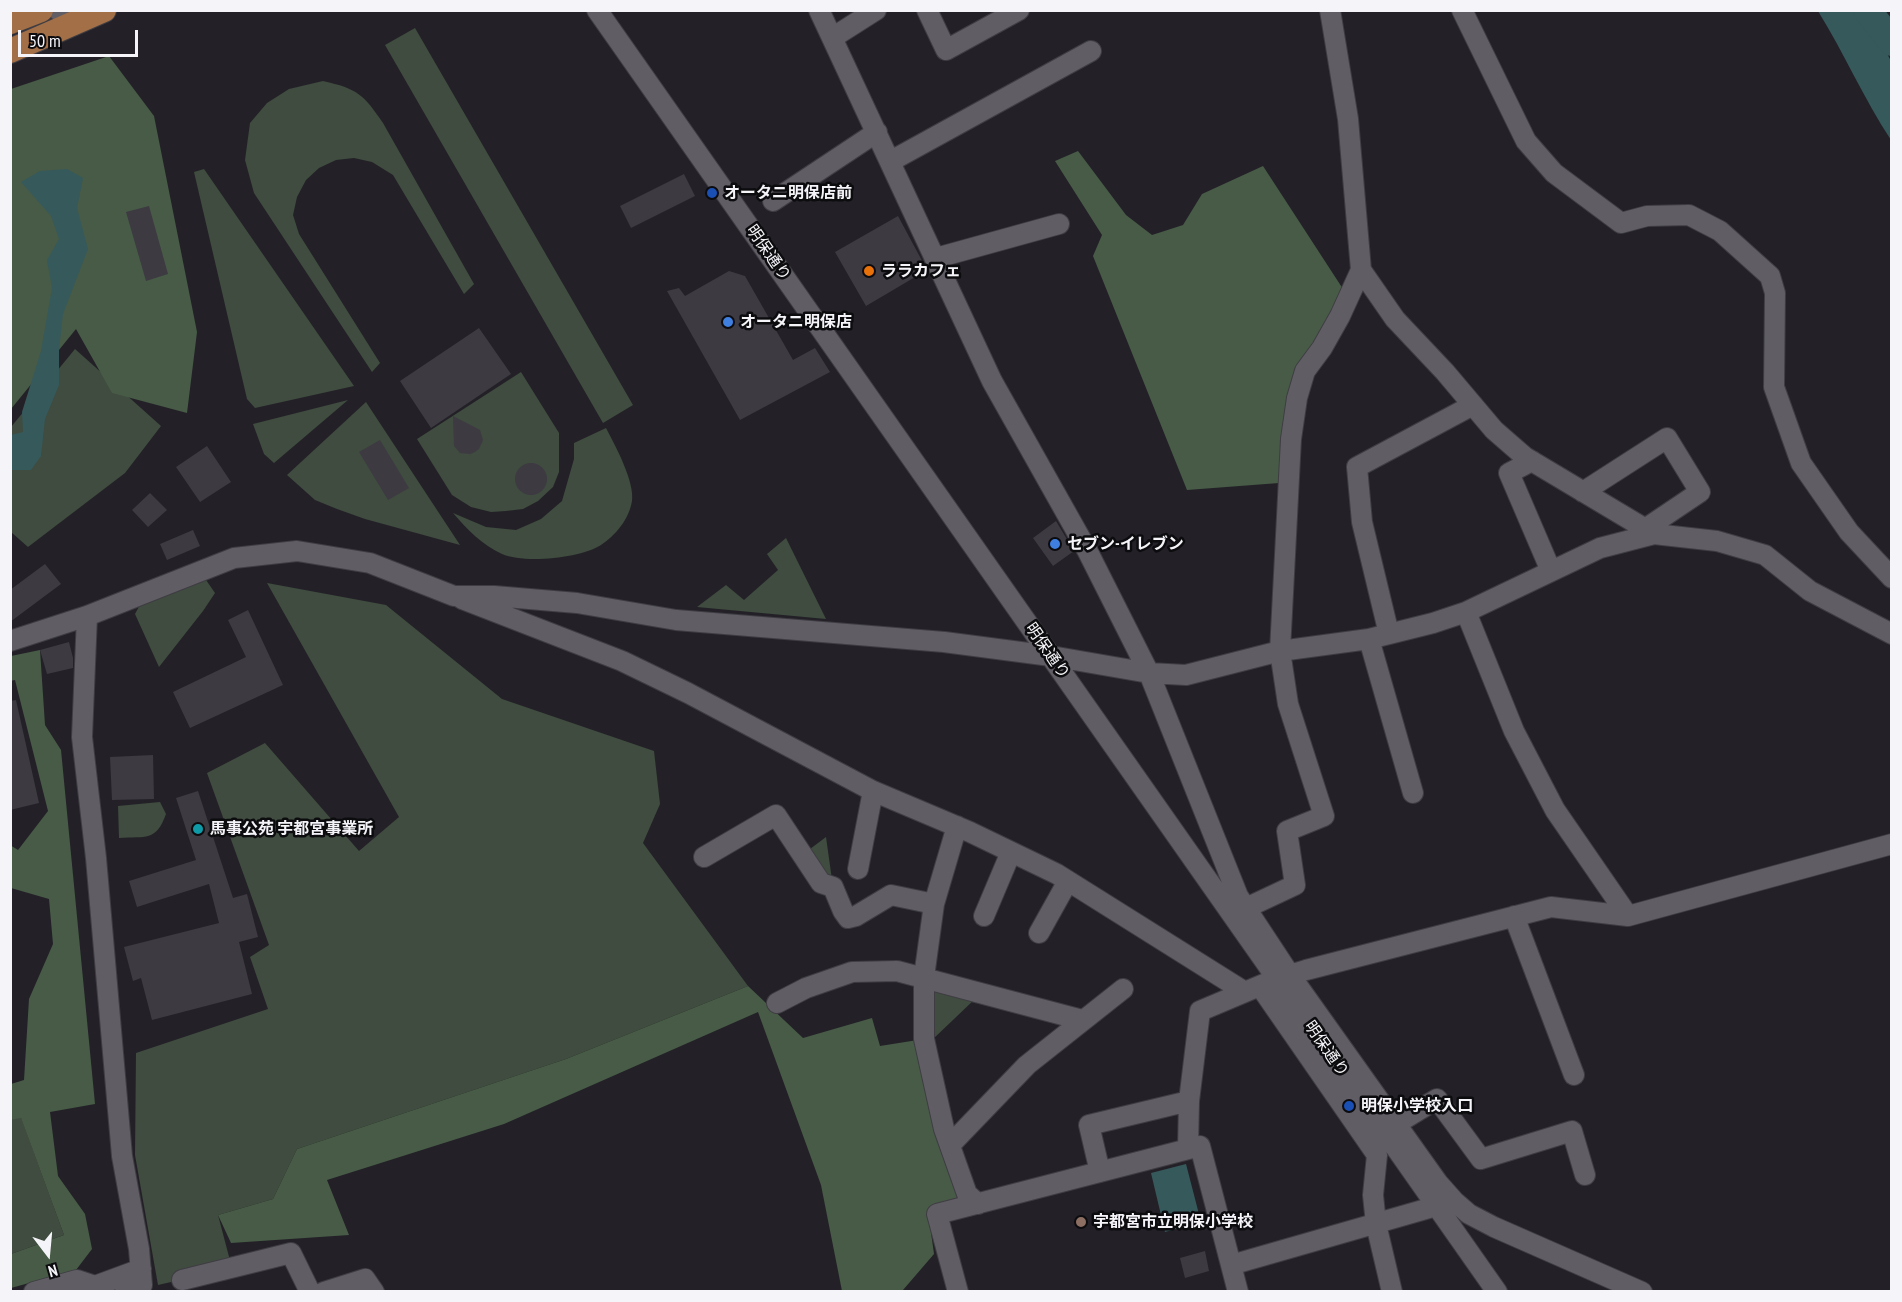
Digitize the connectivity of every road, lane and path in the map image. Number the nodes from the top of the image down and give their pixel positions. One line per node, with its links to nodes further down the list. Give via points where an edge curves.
1 (40, 10): 11 (main road)
2 (104, 10): 10 (main road)
3 (597, 10): 35 (street, 明保通り)
4 (819, 10): 12 (street)
5 (876, 10): 12 (street)
6 (927, 10): 7 (street, via 946,50)
7 (1019, 10)
8 (1330, 10): 20 (street, via 1348,119)
9 (1462, 10): 26 (street, via 1526,141 1554,173 1621,223 1647,216 1689,214 1720,231 1770,276 1775,293 1774,387 1801,462 1849,532)
10 (66, 18): 13 (main road)
11 (10, 22)
12 (832, 38): 15 (street)
13 (10, 51)
14 (1091, 51): 16 (street)
15 (877, 132): 16 (street); 17 (street)
16 (891, 161): 19 (street)
17 (773, 201)
18 (1059, 224): 19 (street)
19 (936, 258): 36 (street, via 992,381 1087,549)
20 (1361, 270): 21 (street, via 1395,320); 34 (street, via 1323,348 1305,371 1297,398)
21 (1473, 405): 22 (street, via 1494,430); 30 (street, via 1357,467 1362,522)
22 (1532, 461): 23 (street); 25 (street, via 1509,473)
23 (1583, 492): 24 (street); 24 (street, via 1667,438 1700,492)
24 (1649, 531): 25 (street); 31 (street, via 1717,541 1765,555 1810,591)
25 (1551, 571): 28 (street)
26 (1892, 579)
27 (454, 596): 29 (street, via 370,563 297,551 234,558); 35 (street, via 577,603 676,620 944,642); 37 (street, via 622,661)
28 (1466, 612): 30 (street); 49 (street, via 1514,731 1545,790)
29 (87, 616): 33 (street); 67 (street, via 82,737 122,1156)
30 (1389, 634): 32 (street)
31 (1892, 634)
32 (1369, 639): 34 (street); 38 (street)
33 (10, 641)
34 (1280, 651): 36 (street, via 1186,675); 46 (street, via 1288,704 1324,816 1287,831 1295,885)
35 (1052, 656): 36 (street); 52 (street, 明保通り)
36 (1149, 673): 46 (street)
37 (873, 791): 39 (street); 43 (street)
38 (1413, 793)
39 (957, 826): 41 (street); 45 (street)
40 (1892, 844): 49 (street)
41 (1011, 852): 44 (street); 47 (street)
42 (704, 857): 45 (street, via 776,815 821,883 834,886 848,918 891,895)
43 (858, 869)
44 (1068, 881): 50 (street); 52 (street)
45 (934, 904): 51 (street)
46 (1245, 908): 52 (street)
47 (984, 916)
48 (1514, 916): 49 (street, via 1551,907); 52 (street); 56 (street)
49 (1628, 916)
50 (1039, 933)
51 (924, 977): 54 (street, via 897,971 852,972 806,988); 55 (street); 59 (street, via 924,1039)
52 (1268, 983): 57 (street, via 1200,1011); 58 (street); 64 (street, 明保通り); 65 (street, via 1377,1155 1373,1195)
53 (1123, 989): 55 (street)
54 (777, 1004)
55 (1082, 1020): 59 (street, via 1027,1065)
56 (1574, 1075)
57 (1189, 1101): 60 (street); 61 (street, via 1089,1125)
58 (1396, 1124): 62 (street, via 1437,1099 1481,1159 1572,1131); 64 (street, via 1438,1183)
59 (950, 1145): 63 (street, via 967,1194)
60 (1188, 1149): 61 (street); 66 (street, via 1200,1146)
61 (1100, 1172): 63 (street)
62 (1585, 1175)
63 (978, 1203): 75 (street, via 937,1214)
64 (1446, 1204): 65 (street); 78 (street, 明保通り); 79 (street)
65 (1376, 1224): 66 (street); 77 (street)
66 (1231, 1265): 76 (street)
67 (141, 1269): 69 (street); 71 (street, via 142,1285)
68 (182, 1280): 72 (street, via 291,1253)
69 (95, 1289): 70 (street, via 77,1280)
70 (34, 1292)
71 (125, 1292)
72 (310, 1292)
73 (324, 1292): 74 (street, via 365,1279)
74 (374, 1292)
75 (958, 1292)
76 (1238, 1292)
77 (1392, 1292)
78 (1497, 1292)
79 (1642, 1292)

